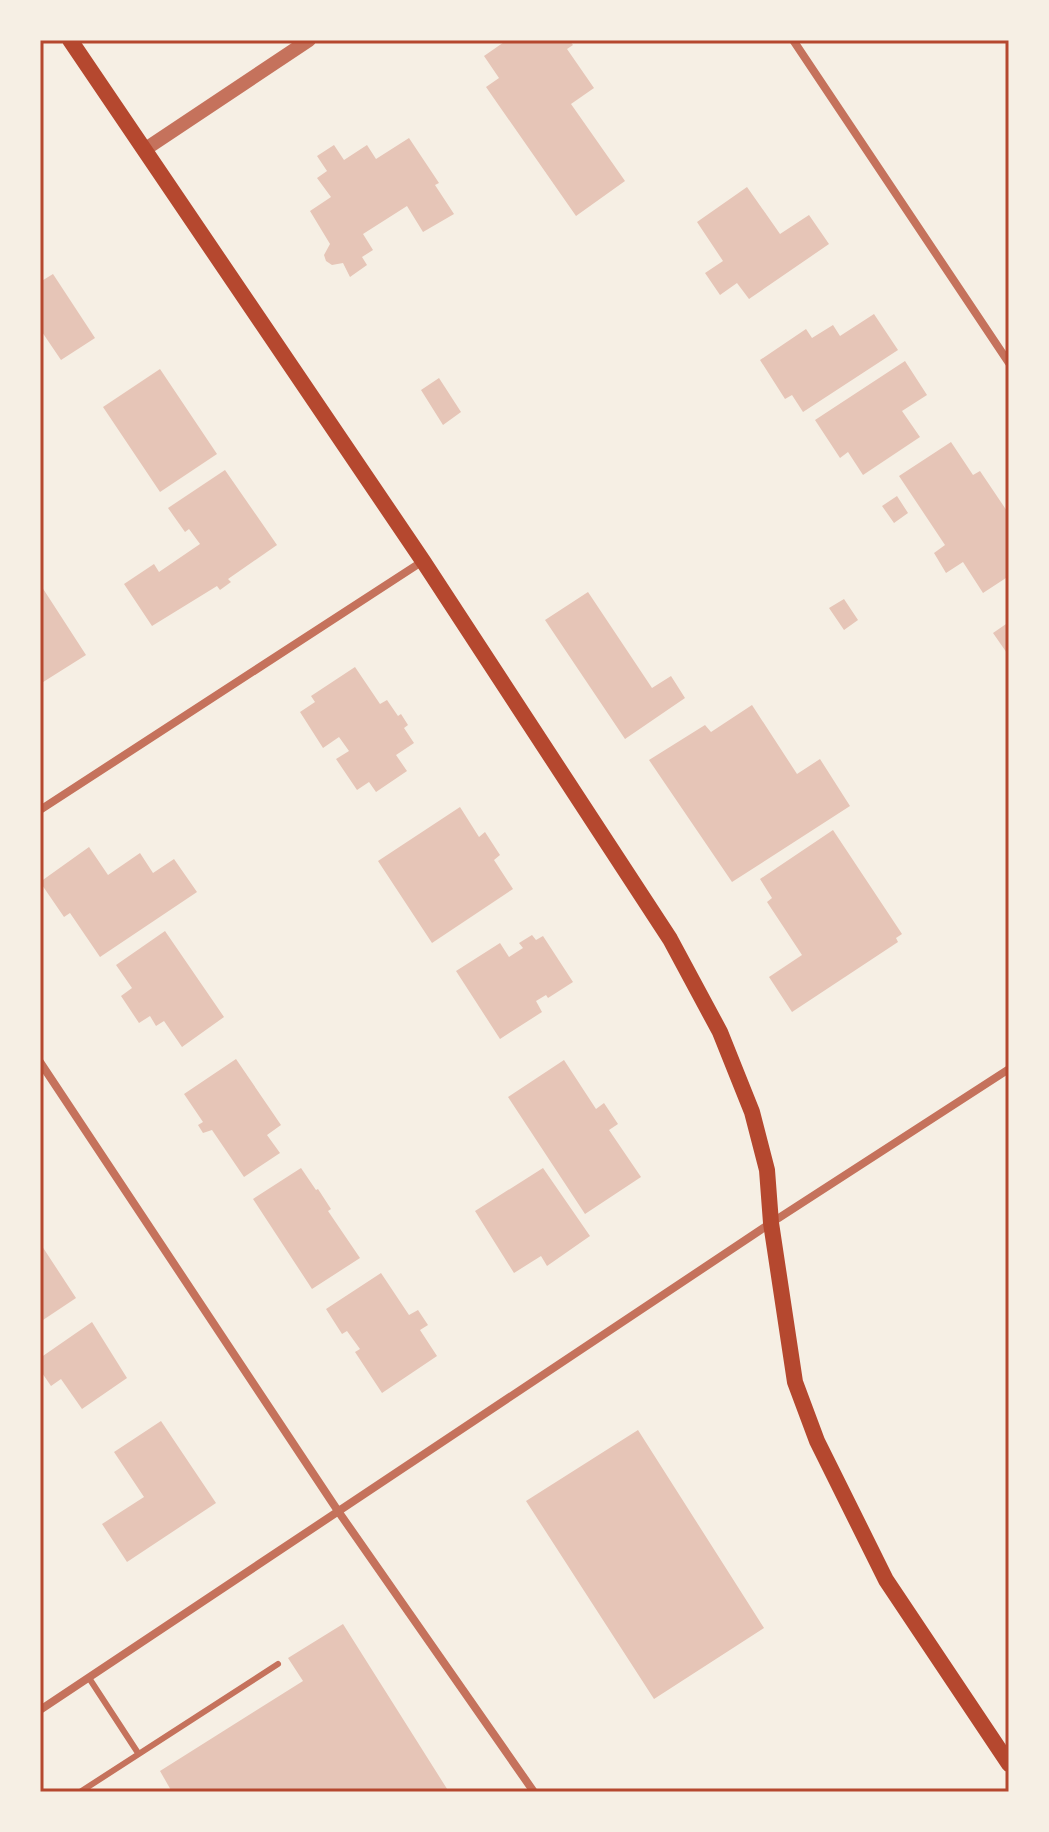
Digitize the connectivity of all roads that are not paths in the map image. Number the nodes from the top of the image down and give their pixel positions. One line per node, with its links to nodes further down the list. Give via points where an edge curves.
1 (70, 40): 4 (main road)
2 (309, 40): 4 (street)
3 (793, 40): 5 (street)
4 (144, 150): 6 (main road)
5 (1009, 363)
6 (423, 561): 7 (street); 10 (main road, via 670,939 720,1032 756,1126 767,1170)
7 (40, 810)
8 (40, 1062): 11 (street)
9 (1009, 1069): 10 (street)
10 (771, 1223): 11 (street); 16 (main road, via 795,1382 817,1441 886,1580)
11 (338, 1511): 13 (street); 18 (street)
12 (278, 1664): 15 (lane)
13 (89, 1678): 14 (street); 15 (lane)
14 (40, 1710)
15 (138, 1753): 17 (lane)
16 (1009, 1764)
17 (80, 1792)
18 (534, 1792)

